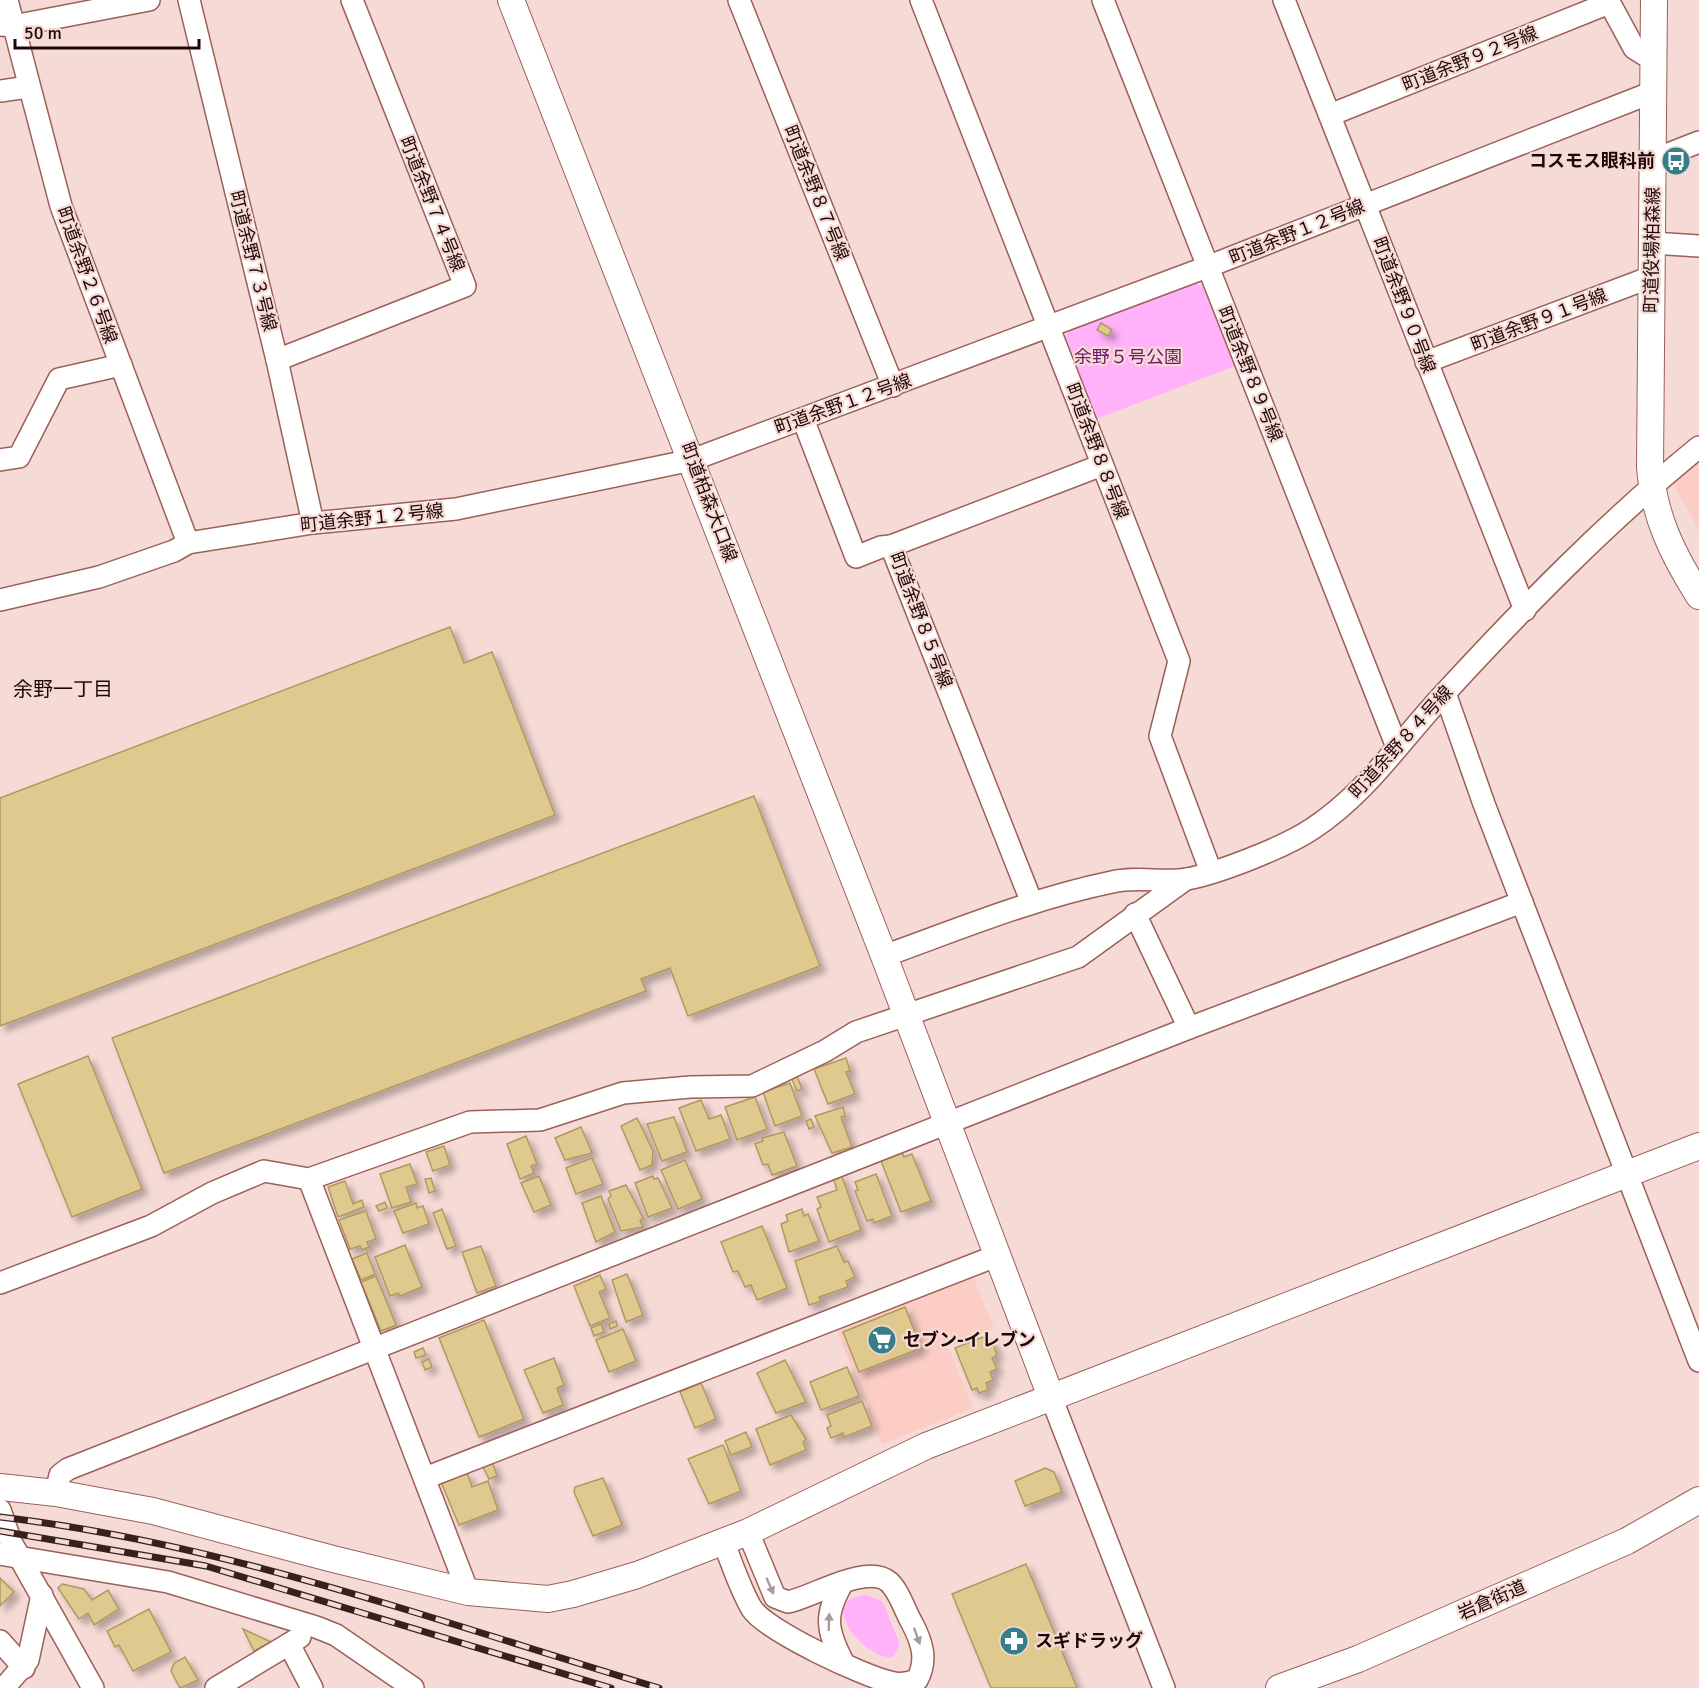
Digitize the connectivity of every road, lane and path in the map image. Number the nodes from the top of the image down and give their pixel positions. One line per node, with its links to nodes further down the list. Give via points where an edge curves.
1 (7, 0): 12 (street, 町道余野２６号線)
2 (149, 0): 12 (street)
3 (189, 0): 26 (street, 町道余野７３号線)
4 (352, 0): 26 (street, 町道余野７４号線, via 465,286)
5 (511, 0): 33 (street, 町道柏森大口線)
6 (739, 0): 29 (street, 町道余野８７号線)
7 (921, 0): 25 (street, 町道余野８８号線)
8 (1103, 0): 23 (street, 町道余野８９号線)
9 (1284, 0): 17 (street, 町道余野９０号線)
10 (1654, 0): 13 (street, 町道役場柏森線)
11 (1609, 1): 13 (street, via 1634,48); 17 (street, 町道余野９２号線)
12 (6, 25): 14 (street, 町道余野２６号線)
13 (1653, 60): 16 (street, 町道役場柏森線)
14 (28, 87): 15 (street); 28 (street, 町道余野２６号線, via 61,206)
15 (0, 91)
16 (1653, 92): 19 (street, 町道役場柏森線); 20 (street, 町道余野１２号線)
17 (1330, 115): 20 (street, 町道余野９０号線)
18 (1699, 142): 19 (street)
19 (1653, 160): 21 (street, 町道役場柏森線)
20 (1365, 204): 23 (street, 町道余野１２号線); 27 (street, 町道余野９０号線)
21 (1652, 243): 22 (street); 24 (street, 町道役場柏森線)
22 (1699, 246)
23 (1208, 267): 25 (street, 町道余野１２号線); 43 (street, 町道余野８９号線)
24 (1651, 277): 27 (street, 町道余野９１号線); 35 (street, 町道役場柏森線)
25 (1048, 327): 29 (street, 町道余野１２号線); 34 (street, 町道余野８８号線)
26 (277, 360): 36 (street, 町道余野７３号線)
27 (1426, 362): 41 (street, 町道余野９０号線)
28 (121, 364): 32 (street, via 59,379 19,457); 37 (street, 町道余野２６号線)
29 (893, 386): 30 (street, 町道余野１２号線)
30 (803, 419): 33 (street, 町道余野１２号線); 38 (street, via 856,557)
31 (1699, 447): 35 (street, 町道余野８４号線)
32 (0, 460)
33 (692, 460): 36 (street, 町道余野１２号線, via 456,509); 49 (street, 町道柏森大口線)
34 (1102, 465): 38 (street, 町道余野８５号線); 44 (street, 町道余野８８号線, via 1179,661 1160,736)
35 (1653, 493): 39 (street, 町道役場柏森線, via 1672,552); 41 (street, 町道余野８４号線)
36 (313, 524): 37 (street, 町道余野１２号線)
37 (188, 543): 40 (street, 町道余野１２号線, via 99,576)
38 (891, 546): 47 (street, 町道余野８５号線)
39 (1699, 596)
40 (0, 600)
41 (1525, 610): 42 (street, 町道余野８４号線)
42 (1445, 693): 43 (street, 町道余野８４号線); 46 (street)
43 (1397, 747): 44 (street, 町道余野８４号線, via 1342,808 1311,830 1284,845)
44 (1211, 872): 45 (street, 町道余野８４号線)
45 (1186, 879): 47 (street, 町道余野８４号線, via 1115,881); 48 (street)
46 (1522, 902): 51 (street); 54 (street)
47 (1032, 903): 49 (street, 町道余野８４号線)
48 (1135, 915): 50 (street, via 1078,957); 51 (street)
49 (884, 956): 50 (street, 町道柏森大口線)
50 (905, 1011): 52 (street, 町道柏森大口線); 55 (street, via 752,1086 623,1093 540,1120 471,1122)
51 (1189, 1028): 52 (street)
52 (947, 1124): 56 (street, 町道柏森大口線); 58 (street)
53 (1699, 1146): 54 (street)
54 (1627, 1175): 59 (street); 60 (street)
55 (309, 1179): 57 (street, via 264,1172 212,1193 151,1226); 58 (street)
56 (996, 1256): 60 (street, 町道柏森大口線); 61 (street)
57 (0, 1283)
58 (375, 1346): 61 (street); 63 (street, via 68,1469 60,1475)
59 (1699, 1361)
60 (1051, 1397): 66 (street, via 926,1446); 82 (street)
61 (426, 1478): 70 (street)
62 (0, 1487): 63 (street)
63 (56, 1493): 70 (street, via 187,1519)
64 (1699, 1500): 83 (street, 岩倉街道, via 1627,1541 1358,1659)
65 (0, 1510): 68 (street, via 11,1542)
66 (748, 1532): 67 (street); 69 (street, one-way to 69, via 775,1597 788,1602)
67 (723, 1541): 70 (street, via 637,1575 573,1594 548,1599); 75 (street, via 753,1609 768,1625)
68 (6, 1555): 71 (street); 72 (street, via 168,1582)
69 (843, 1582): 75 (street, one-way to 69, via 829,1635 828,1618 833,1598); 75 (street, one-way to 75, via 877,1575 890,1583 916,1630 924,1657 917,1680 905,1684 878,1678)
70 (468, 1592)
71 (42, 1594): 76 (street); 78 (street)
72 (316, 1626): 74 (street); 81 (street, via 336,1635)
73 (0, 1641): 76 (street)
74 (289, 1644): 79 (street); 80 (street)
75 (843, 1662)
76 (24, 1668): 77 (street)
77 (4, 1688)
78 (93, 1688)
79 (216, 1688)
80 (312, 1688)
81 (412, 1688)
82 (1164, 1688)
83 (1279, 1688)

